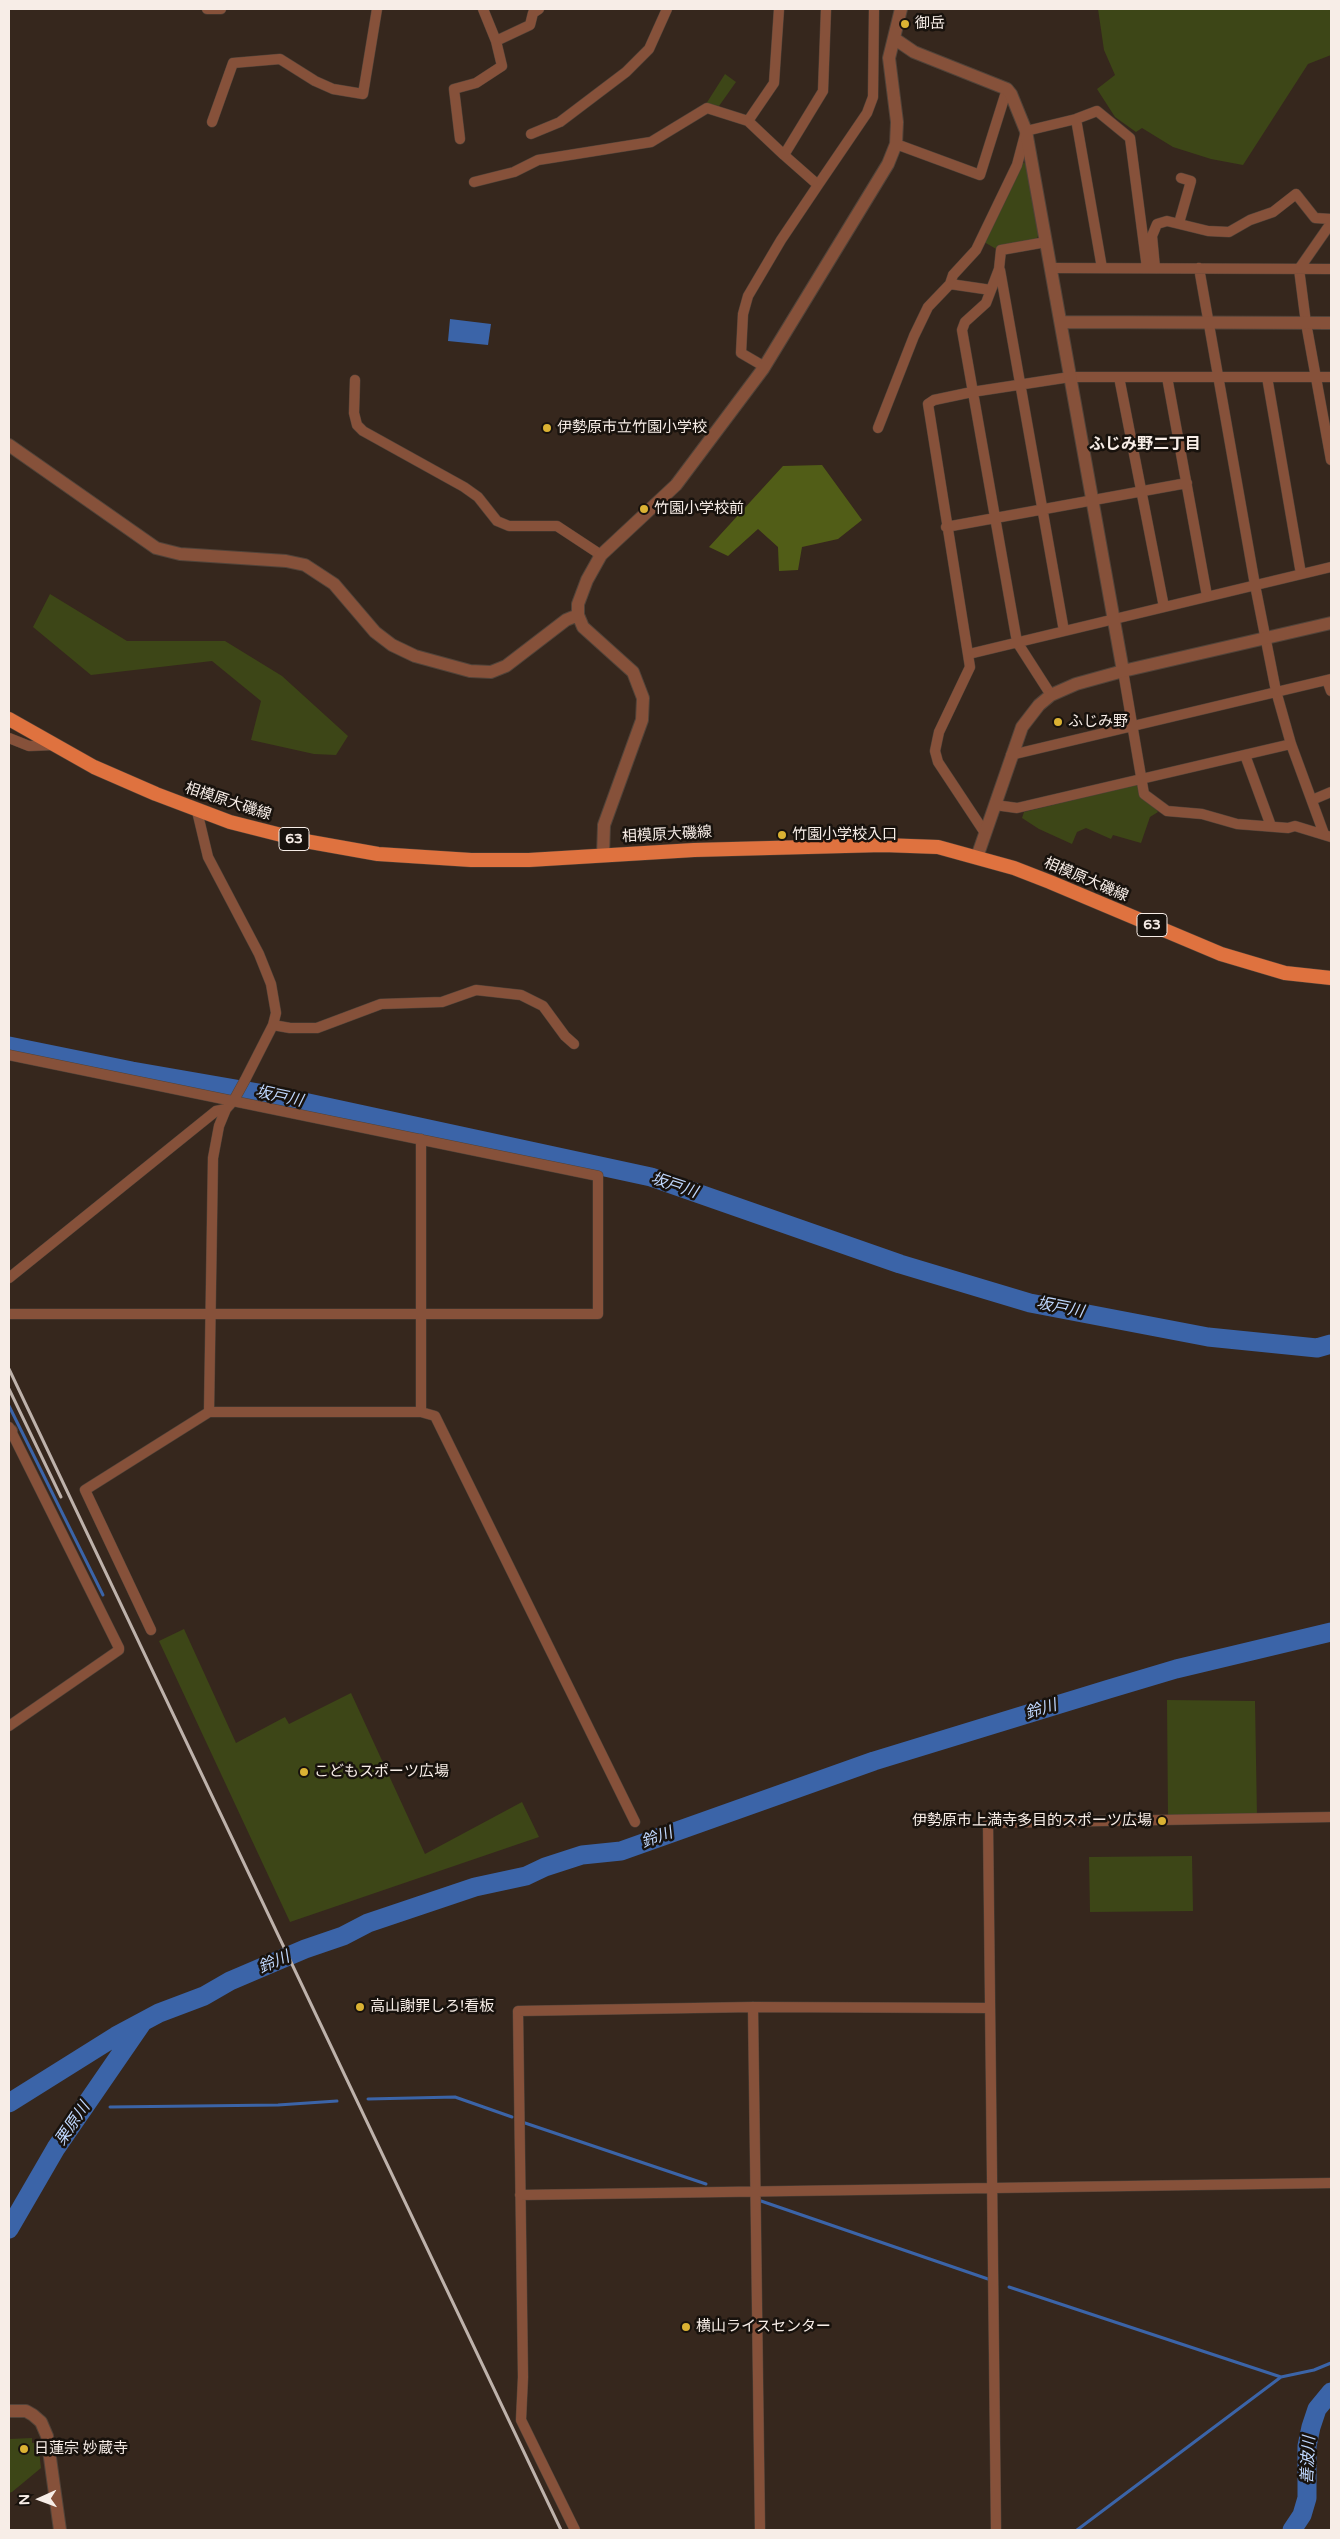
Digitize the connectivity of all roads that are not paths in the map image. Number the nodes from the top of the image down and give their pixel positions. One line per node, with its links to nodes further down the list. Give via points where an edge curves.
1 (207, 9): 2 (street)
2 (220, 9)
3 (377, 9): 16 (street, via 363,94 333,89 280,59 233,63)
4 (483, 9): 12 (street)
5 (539, 9): 12 (street, via 533,13 530,25)
6 (667, 9): 18 (street, via 648,49 626,72 560,122)
7 (779, 9): 15 (street, via 774,83)
8 (826, 9): 21 (street, via 823,91)
9 (874, 9): 24 (street, via 873,97 867,113)
10 (901, 9): 11 (street)
11 (896, 39): 13 (street, via 914,52); 20 (street, via 889,58 897,122)
12 (496, 41): 19 (street, via 502,66 476,83 454,88)
13 (1007, 89): 17 (street); 20 (street, via 980,175)
14 (1076, 119): 17 (street); 31 (street); 32 (street, via 1097,110 1130,138)
15 (748, 121): 21 (street); 23 (street, via 707,108 651,142 538,160 514,172)
16 (212, 122)
17 (1026, 131): 28 (street); 36 (street, via 1016,165 976,250)
18 (531, 134)
19 (460, 139)
20 (896, 144): 42 (street, via 879,179)
21 (784, 155): 24 (street)
22 (1181, 178): 26 (street, via 1192,181)
23 (474, 182)
24 (818, 186): 42 (street, via 780,240 748,296 743,314 741,353)
25 (1331, 219): 26 (street, via 1315,218 1296,194 1273,212 1229,232 1208,231)
26 (1179, 223): 32 (street, via 1167,221 1157,224 1152,236)
27 (1331, 223): 34 (street)
28 (1046, 242): 29 (street, via 1000,250); 30 (street)
29 (999, 268): 37 (street); 51 (street)
30 (1051, 268): 31 (street); 38 (street)
31 (1102, 268): 32 (street)
32 (1151, 268): 33 (street)
33 (1199, 268): 34 (street); 39 (street)
34 (1299, 268): 35 (street); 40 (street)
35 (1331, 269)
36 (950, 284): 37 (street); 53 (street, via 928,307)
37 (991, 290): 52 (street, via 986,303 965,322 962,330)
38 (1061, 322): 39 (street); 43 (street)
39 (1207, 323): 40 (street); 46 (street)
40 (1306, 323): 41 (street); 48 (street)
41 (1331, 323)
42 (765, 367): 62 (street, via 676,486)
43 (1070, 377): 44 (street); 51 (street); 58 (street)
44 (1119, 377): 45 (street); 57 (street)
45 (1167, 377): 46 (street); 56 (street)
46 (1217, 377): 47 (street); 65 (street)
47 (1267, 377): 48 (street); 64 (street)
48 (1316, 377): 49 (street); 55 (street)
49 (1331, 377)
50 (355, 380): 62 (street, via 354,413 357,425 363,431 464,487 478,497 497,522 509,526 557,526)
51 (1019, 383): 52 (street); 59 (street)
52 (972, 392): 60 (street); 61 (street, via 928,404)
53 (878, 428)
54 (9, 445): 68 (street, via 156,548 180,554 305,565 334,584 376,632 392,645 415,656 470,671 490,672 506,666 566,620)
55 (1331, 460)
56 (1187, 483): 57 (street); 66 (street)
57 (1141, 491): 58 (street); 67 (street)
58 (1092, 500): 59 (street); 69 (street)
59 (1042, 508): 60 (street); 71 (street)
60 (995, 517): 61 (street); 73 (street)
61 (946, 527): 74 (street)
62 (601, 555): 68 (street, via 587,580 578,604)
63 (1331, 567): 64 (street)
64 (1302, 574): 65 (street)
65 (1255, 585): 66 (street); 72 (street)
66 (1207, 596): 67 (street)
67 (1164, 607): 69 (street)
68 (578, 615): 95 (street, via 589,635 633,672 642,698 642,720 604,825)
69 (1114, 620): 71 (street); 75 (street)
70 (1331, 623): 72 (street)
71 (1064, 631): 73 (street)
72 (1265, 638): 75 (street); 77 (street)
73 (1017, 642): 74 (street); 79 (street)
74 (969, 654): 93 (street, via 970,667 939,732 936,751 938,762)
75 (1123, 672): 79 (street); 81 (street)
76 (1329, 679): 77 (street); 78 (street)
77 (1276, 691): 81 (street); 84 (street)
78 (1331, 691)
79 (1051, 694): 85 (street, via 1022,727)
80 (9, 719): 83 (main road, 相模原大磯線 / 63)
81 (1132, 726): 85 (street); 87 (street)
82 (9, 738): 83 (street, via 29,746)
83 (53, 744): 91 (main road, 相模原大磯線 / 63, via 125,781)
84 (1291, 744): 86 (street); 89 (street)
85 (1012, 755): 90 (street)
86 (1245, 755): 87 (street); 92 (street)
87 (1142, 778): 90 (street, via 1017,808); 92 (street, via 1144,794 1166,811 1202,814 1237,824)
88 (1331, 792): 89 (street)
89 (1312, 800): 94 (street)
90 (995, 805): 93 (street)
91 (197, 811): 95 (main road, 相模原大磯線 / 63, via 305,841 403,856 529,860); 98 (street, via 208,857 259,954 271,984 276,1012)
92 (1271, 826): 94 (street, via 1295,826)
93 (985, 833): 96 (street)
94 (1327, 836)
95 (602, 855): 96 (main road, 相模原大磯線 / 63, via 905,845 938,847)
96 (977, 857): 97 (main road, 相模原大磯線 / 63, via 1050,882 1221,954 1285,973)
97 (1331, 978)
98 (273, 1024): 99 (street, via 316,1028 381,1004 442,1002 476,990 521,995 543,1006); 101 (street)
99 (574, 1044)
100 (9, 1056): 101 (street)
101 (234, 1100): 102 (street); 103 (street)
102 (226, 1109): 104 (street, via 216,1111); 105 (street, via 213,1158)
103 (421, 1139): 106 (street); 106 (street, via 598,1176 598,1314)
104 (9, 1278)
105 (212, 1313): 106 (street); 107 (street); 108 (street)
106 (420, 1313): 109 (street)
107 (9, 1314)
108 (209, 1412): 109 (street); 111 (street, via 85,1490)
109 (421, 1412): 114 (street, via 435,1416)
110 (9, 1430): 112 (street, via 119,1650)
111 (151, 1630)
112 (9, 1726)
113 (1331, 1817): 116 (street, via 988,1823)
114 (635, 1822)
115 (753, 2007): 116 (street); 119 (street); 120 (street, via 518,2011)
116 (990, 2008): 118 (street)
117 (1331, 2183): 118 (street)
118 (992, 2187): 119 (street); 125 (street)
119 (756, 2192): 120 (street); 124 (street)
120 (520, 2195): 123 (street, via 521,2420)
121 (9, 2411): 122 (street, via 26,2412 41,2422 47,2436)
122 (60, 2530)
123 (575, 2530)
124 (760, 2530)
125 (996, 2530)

